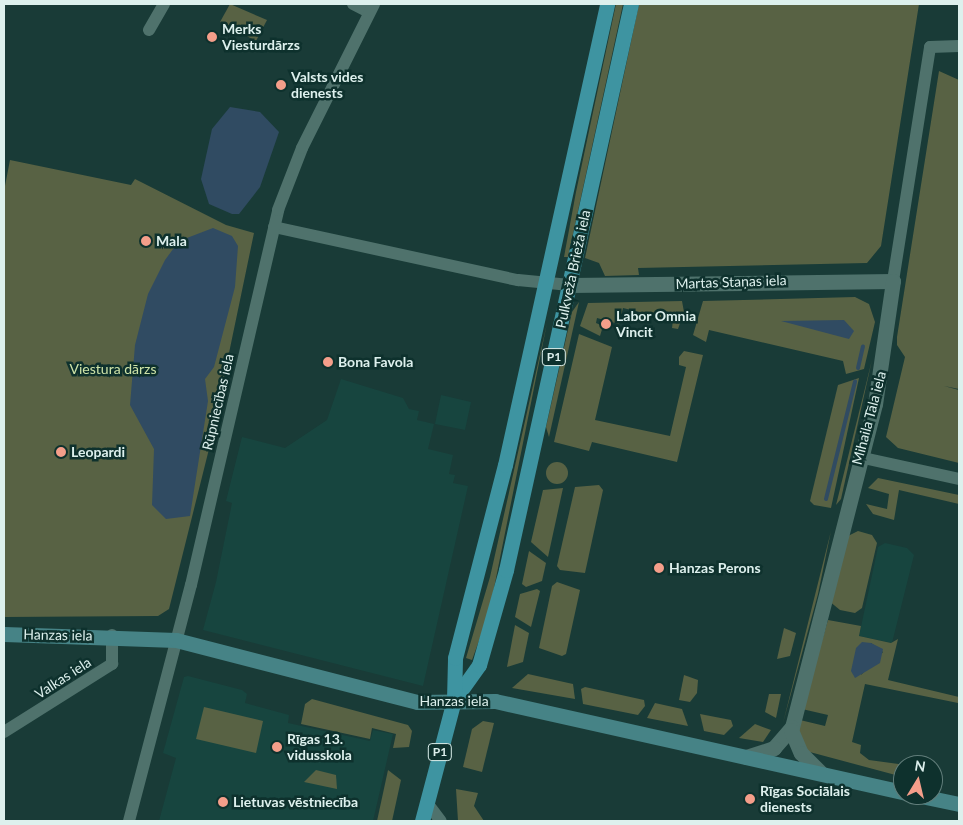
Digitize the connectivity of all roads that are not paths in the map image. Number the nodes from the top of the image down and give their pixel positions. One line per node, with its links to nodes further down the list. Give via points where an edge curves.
1 (164, 4): 6 (street)
2 (353, 4): 5 (street)
3 (608, 4): 10 (main road, Pulkveža Brieža iela / P1)
4 (631, 4): 11 (main road, Pulkveža Brieža iela / P1)
5 (371, 8): 8 (street, Rūpniecības iela, via 302,148)
6 (149, 30)
7 (959, 46): 9 (street, Mihaila Tāla iela, via 930,47)
8 (274, 227): 10 (street); 16 (street, Rūpniecības iela)
9 (893, 281): 11 (street, Martas Staņas iela); 12 (street, Mihaila Tāla iela, via 882,370)
10 (545, 285): 11 (street); 17 (main road, Pulkveža Brieža iela / P1, via 475,591 455,658)
11 (570, 285): 17 (main road, Pulkveža Brieža iela / P1, via 488,639 477,670)
12 (859, 457): 13 (street); 18 (street, Mihaila Tāla iela)
13 (959, 479)
14 (4, 634): 15 (main road, Hanzas iela)
15 (112, 635): 16 (main road, Hanzas iela); 19 (street, Valkas iela, via 112,664)
16 (176, 640): 17 (main road, Hanzas iela, via 418,702); 26 (street, Rūpniecības iela)
17 (454, 700): 20 (main road, Hanzas iela, via 495,701); 24 (main road, Pulkveža Brieža iela / P1)
18 (791, 730): 20 (street, Mihaila Tāla iela, via 774,748); 21 (street, via 800,753)
19 (4, 732)
20 (746, 757): 21 (main road, Hanzas iela)
21 (820, 773): 22 (main road, Hanzas iela)
22 (893, 790)
23 (943, 801): 25 (main road)
24 (428, 804): 27 (main road, Pulkveža Brieža iela / P1); 28 (street)
25 (959, 804)
26 (129, 821)
27 (422, 821)
28 (441, 821)

